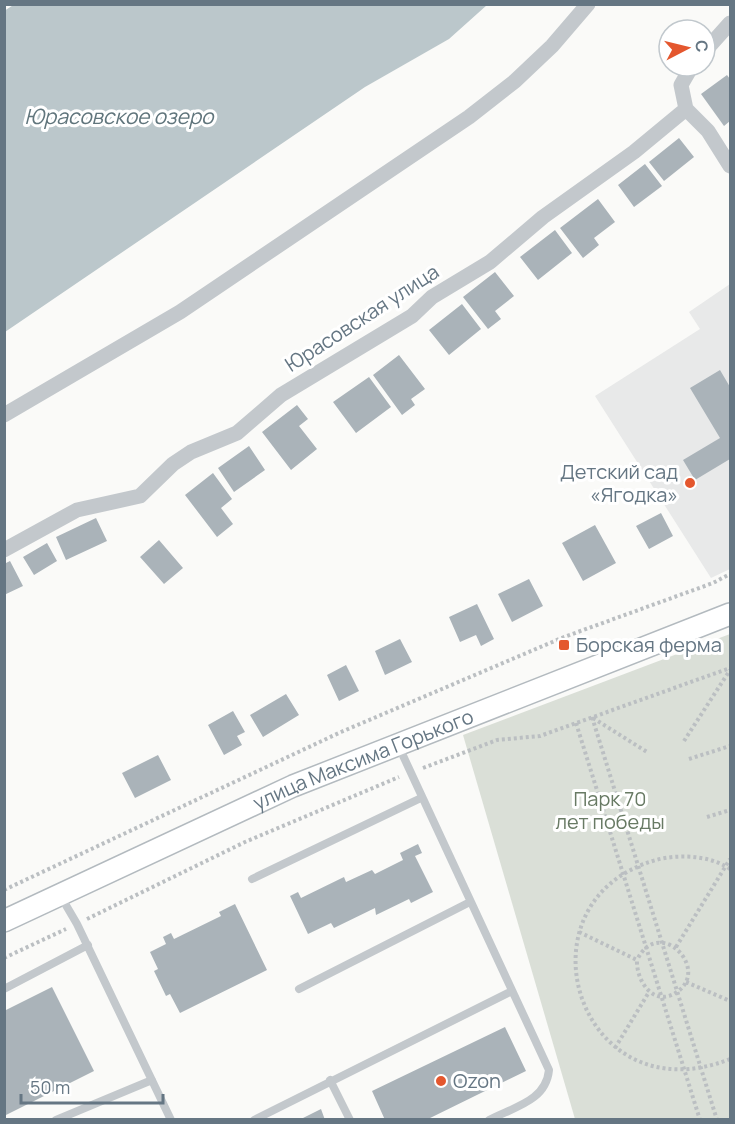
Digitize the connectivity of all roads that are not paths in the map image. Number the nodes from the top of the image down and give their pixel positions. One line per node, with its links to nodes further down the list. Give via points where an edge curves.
1 (588, 4): 7 (street, via 552,46 469,117 180,312)
2 (730, 23): 3 (street)
3 (717, 38)
4 (685, 78): 5 (street, via 681,85)
5 (686, 109): 6 (street, via 708,131); 8 (street, Юрасовская улица, via 490,262 432,297 412,316 281,395 237,433 173,464 140,496 77,510)
6 (730, 166)
7 (4, 415)
8 (4, 549)
9 (730, 614): 10 (street, улица Максима Горького)
10 (398, 743): 11 (lane); 13 (street, улица Максима Горького, via 293,786)
11 (421, 798): 12 (lane); 14 (lane)
12 (252, 879)
13 (60, 894): 15 (street, улица Максима Горького); 16 (lane)
14 (470, 902): 18 (lane); 19 (lane)
15 (4, 921)
16 (88, 945): 17 (lane); 20 (lane)
17 (4, 989)
18 (299, 989)
19 (512, 991): 21 (lane); 26 (lane, via 549,1070 548,1083 541,1094)
20 (152, 1080): 22 (lane); 23 (lane)
21 (330, 1080): 24 (lane); 25 (lane)
22 (56, 1119)
23 (171, 1119)
24 (254, 1119)
25 (350, 1119)
26 (489, 1119)

